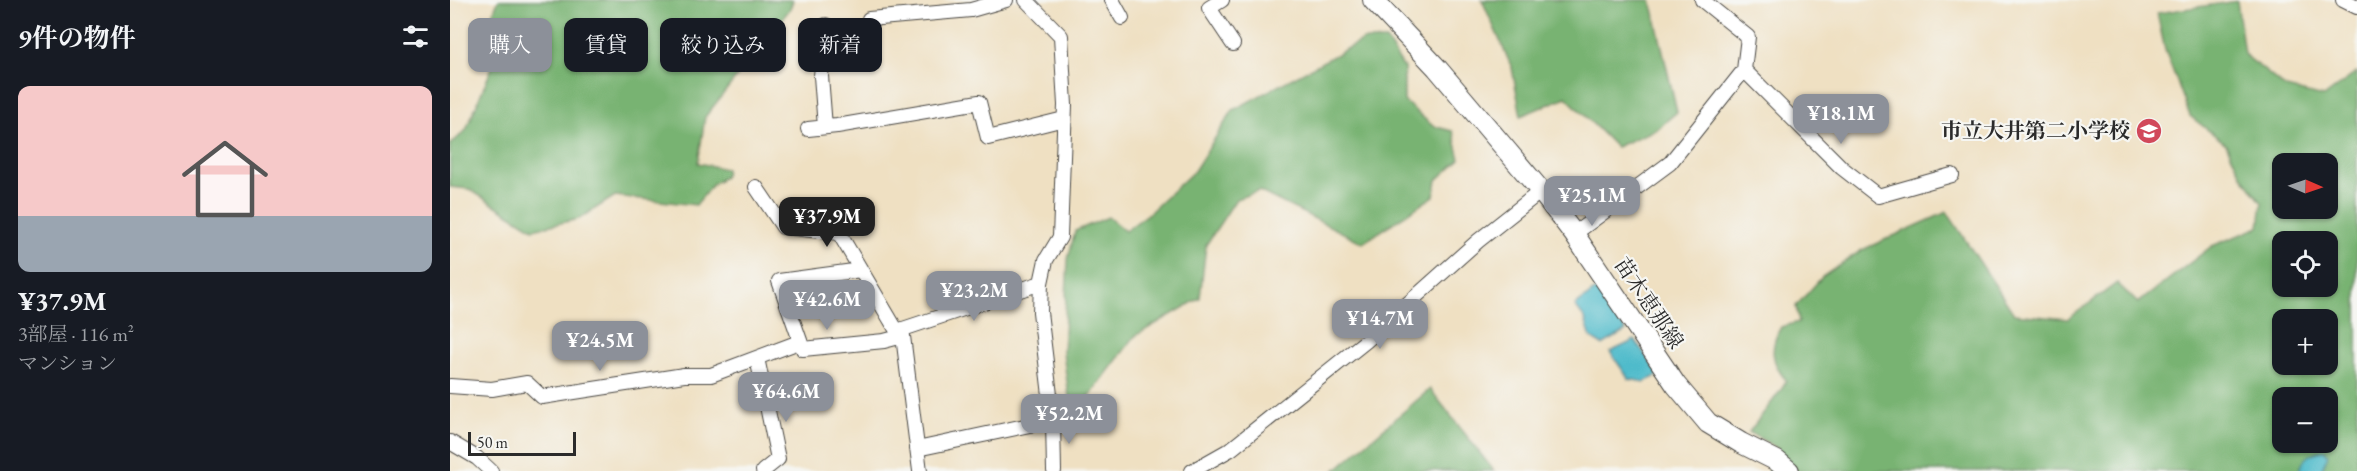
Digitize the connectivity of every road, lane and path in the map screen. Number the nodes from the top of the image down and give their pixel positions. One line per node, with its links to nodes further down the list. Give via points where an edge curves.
1 (1006, 0): 9 (street, via 971,10)
2 (1026, 0): 14 (street, via 1061,36)
3 (1112, 0): 10 (street)
4 (1222, 0): 11 (street, via 1209,8)
5 (1373, 0): 19 (main road, 苗木恵那線, via 1437,68)
6 (1702, 0): 12 (street, via 1748,37)
7 (2343, 0): 8 (street)
8 (2357, 7)
9 (880, 18)
10 (1122, 18)
11 (1233, 44)
12 (1744, 70): 17 (street, via 1842,168 1878,196); 20 (street, via 1670,164)
13 (821, 72): 15 (street)
14 (1064, 119): 15 (street, via 988,138 980,102); 22 (street, via 1060,237 1046,260)
15 (825, 128): 16 (street)
16 (808, 129)
17 (1952, 175)
18 (756, 187): 21 (street, via 783,227 839,233)
19 (1541, 191): 20 (main road, 苗木恵那線); 34 (street, via 1366,341 1231,449)
20 (1575, 234): 35 (main road, 苗木恵那線, via 1676,385 1708,423)
21 (861, 270): 23 (street); 24 (street, via 779,281)
22 (1041, 283): 23 (street); 27 (street, via 1040,312)
23 (900, 333): 24 (street, via 884,341 803,349); 29 (street)
24 (799, 342): 25 (street)
25 (757, 358): 26 (street, via 711,375 684,375 543,397 527,383 492,389); 31 (street, via 778,459)
26 (450, 386)
27 (1053, 420): 29 (street); 33 (street)
28 (450, 442): 30 (street)
29 (917, 448): 32 (street)
30 (491, 471)
31 (763, 471)
32 (920, 471)
33 (1054, 471)
34 (1192, 471)
35 (1789, 471)

